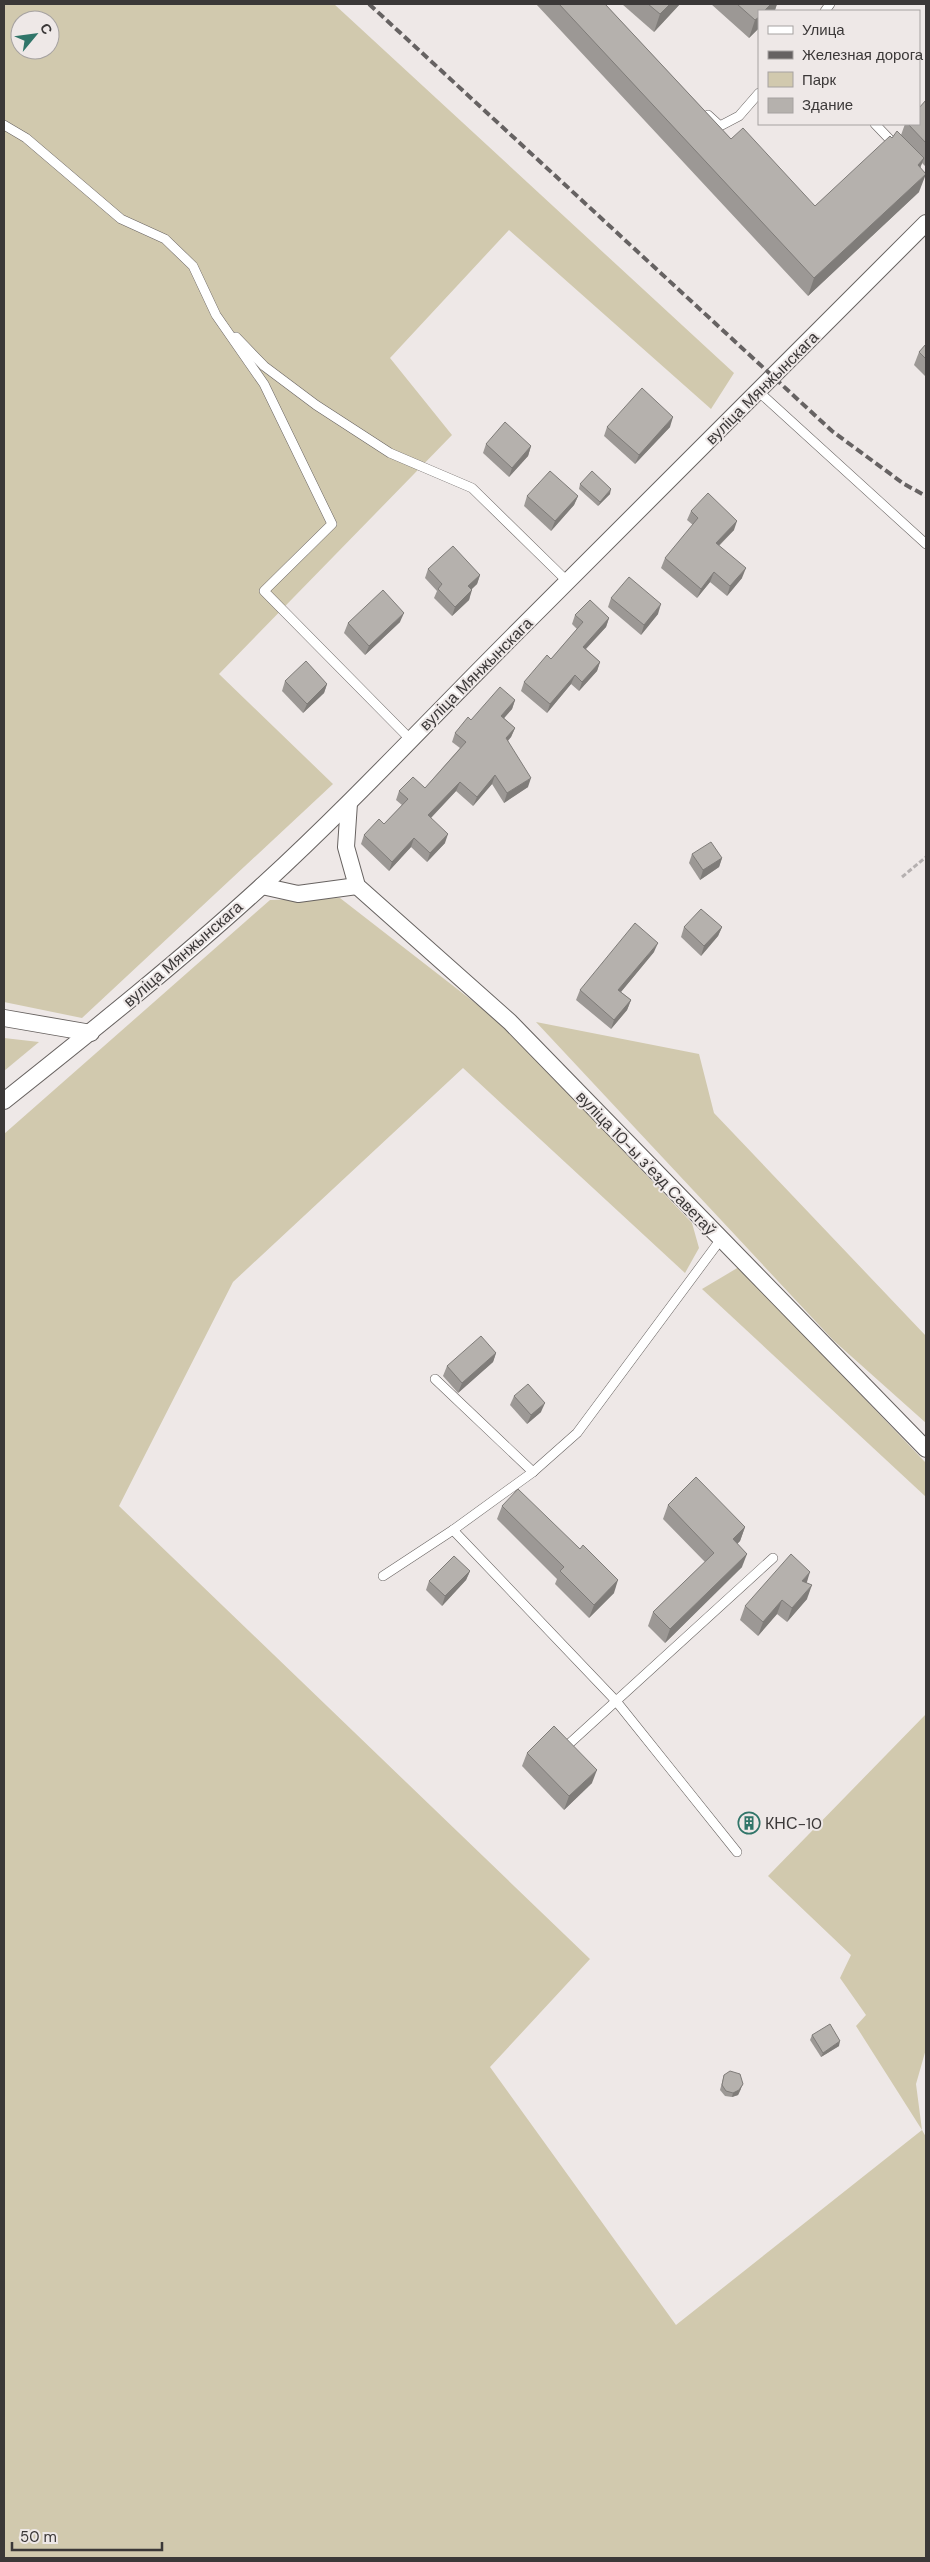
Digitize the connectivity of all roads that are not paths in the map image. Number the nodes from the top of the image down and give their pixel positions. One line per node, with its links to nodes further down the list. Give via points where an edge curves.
1 (758, 94): 2 (lane, via 739,116 720,126)
2 (699, 106)
3 (4, 125): 7 (lane, via 26,138 121,219 165,239 193,266)
4 (876, 125): 5 (lane)
5 (906, 156)
6 (926, 223): 8 (street, вуліца Мянжынскага)
7 (216, 315): 10 (lane, via 264,366 316,405 390,453 472,488); 11 (lane, via 264,384 332,524 264,592)
8 (759, 392): 9 (lane); 10 (street, вуліца Мянжынскага)
9 (926, 544)
10 (568, 582): 11 (street, вуліца Мянжынскага)
11 (410, 739): 12 (street, вуліца Мянжынскага)
12 (349, 803): 13 (street, вуліца Мянжынскага); 14 (street, via 346,847)
13 (262, 886): 14 (street, via 298,894); 16 (street, вуліца Мянжынскага)
14 (357, 886): 18 (street, вуліца 10-ы зʼезд Саветаў, via 510,1022)
15 (4, 1018): 16 (street)
16 (91, 1033): 17 (street, вуліца Мянжынскага)
17 (4, 1101)
18 (721, 1239): 20 (street, вуліца 10-ы зʼезд Саветаў); 21 (lane, via 577,1433)
19 (435, 1379): 21 (lane)
20 (926, 1449)
21 (533, 1472): 22 (lane)
22 (453, 1530): 24 (lane); 25 (lane)
23 (773, 1558): 25 (lane)
24 (383, 1576)
25 (616, 1702): 26 (lane); 27 (lane)
26 (570, 1743)
27 (737, 1852)

